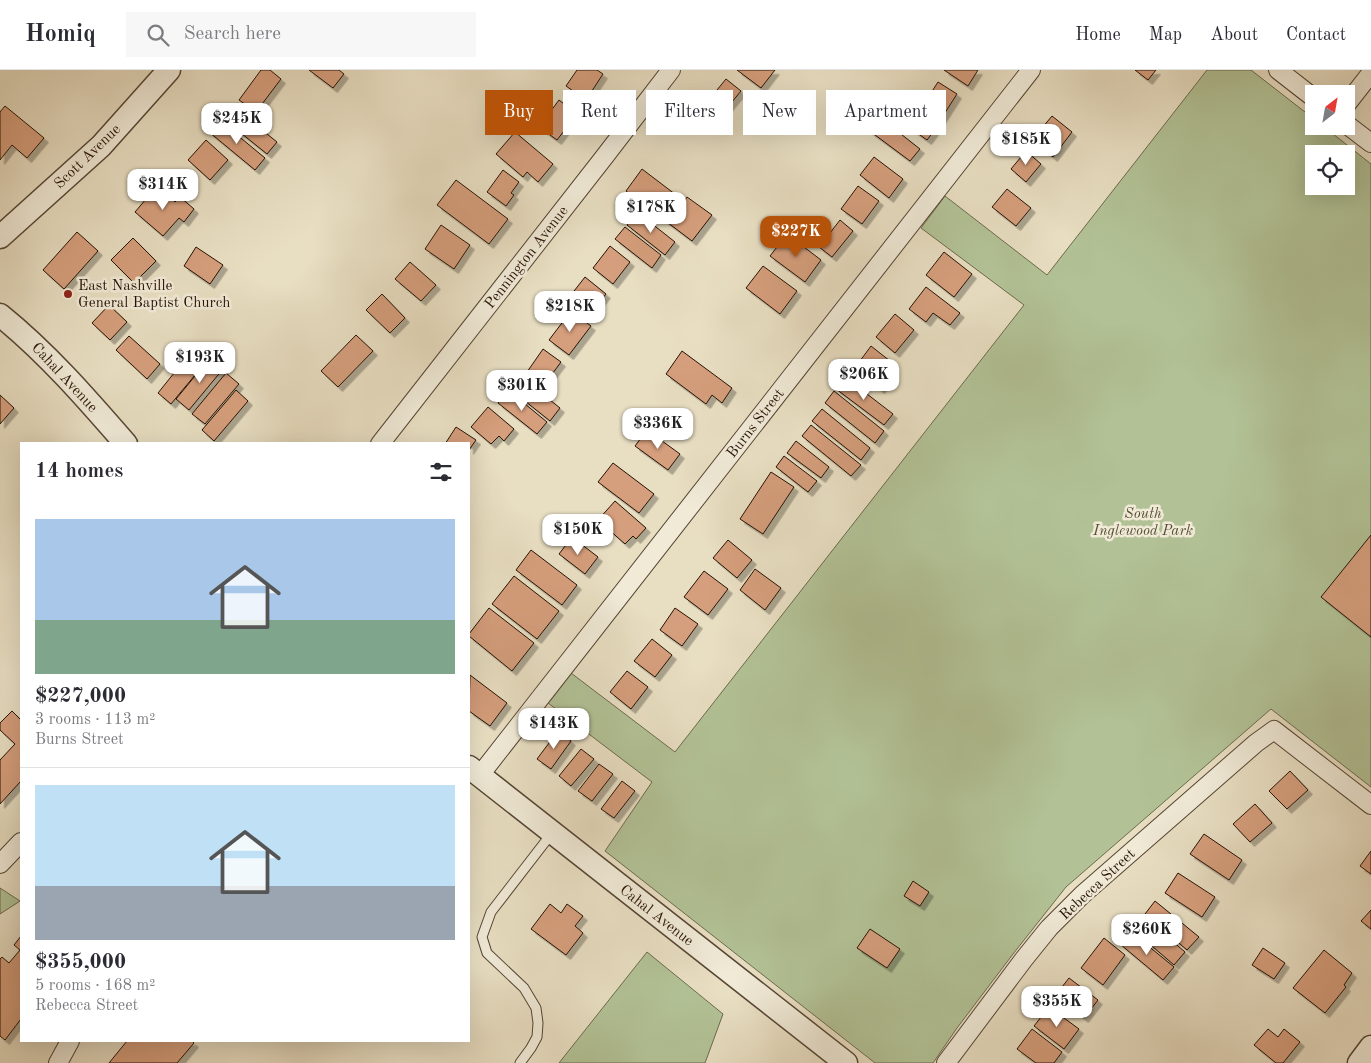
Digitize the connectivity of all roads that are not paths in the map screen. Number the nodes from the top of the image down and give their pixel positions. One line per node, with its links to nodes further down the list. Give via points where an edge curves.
1 (169, 70): 10 (street, Scott Avenue, via 101,146)
2 (671, 70): 13 (street, Pennington Avenue)
3 (1030, 70): 14 (street, Burns Street)
4 (1278, 70): 6 (street)
5 (1371, 73): 7 (street)
6 (1305, 91)
7 (1355, 93)
8 (1355, 131): 9 (street)
9 (1371, 143)
10 (0, 237)
11 (0, 314): 12 (street, Cahal Avenue, via 42,351)
12 (124, 442)
13 (382, 442)
14 (474, 771): 16 (street, Cahal Avenue)
15 (1371, 805): 24 (street, Rebecca Street, via 1274,730 1082,895 1024,960)
16 (553, 833): 22 (lane, via 491,912 482,937 487,952 524,988 536,1008 537,1037); 23 (street, Cahal Avenue)
17 (20, 843): 18 (street)
18 (0, 864)
19 (69, 1042): 21 (street)
20 (1371, 1047): 25 (street)
21 (58, 1063)
22 (520, 1063)
23 (846, 1063)
24 (946, 1063)
25 (1359, 1063)

